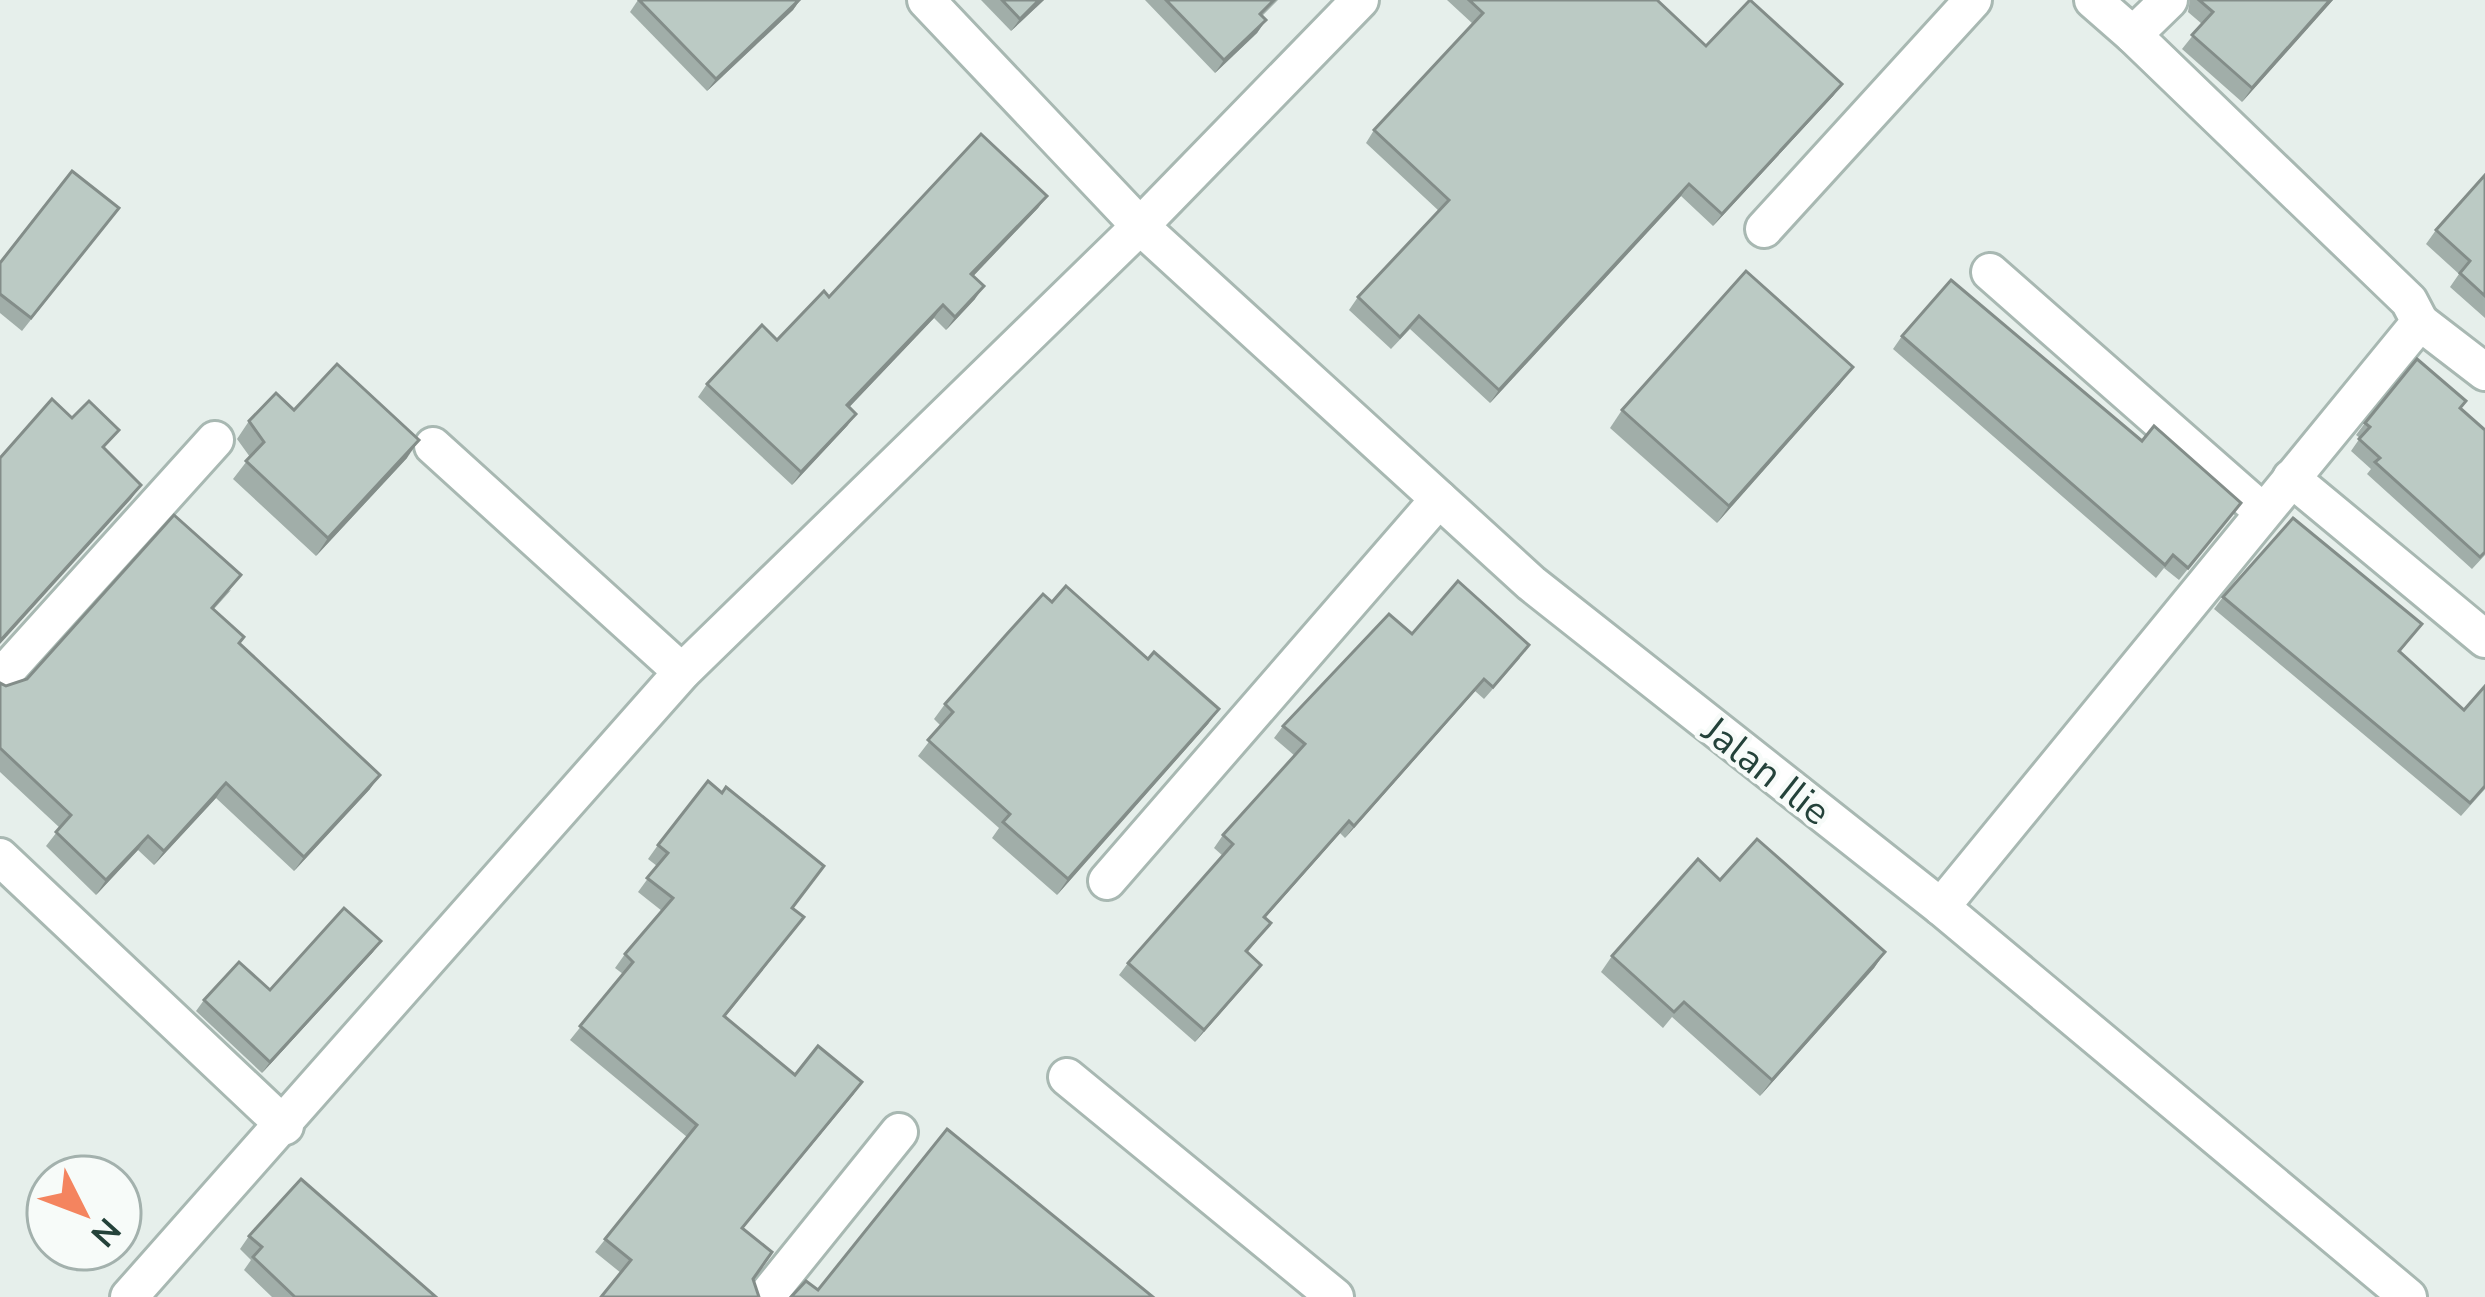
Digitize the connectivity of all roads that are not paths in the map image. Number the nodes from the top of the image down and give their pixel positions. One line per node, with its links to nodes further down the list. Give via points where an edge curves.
1 (926, 0): 7 (street, Jalan Ilie)
2 (1360, 0): 7 (street)
3 (1973, 0): 8 (street)
4 (2093, 0): 6 (street)
5 (2169, 0): 6 (street)
6 (2133, 34): 10 (street, via 2409,301)
7 (1140, 226): 15 (street, Jalan Ilie); 18 (street)
8 (1764, 229)
9 (1990, 272): 16 (street)
10 (2420, 322): 11 (street); 14 (street)
11 (2485, 372)
12 (215, 440): 19 (street)
13 (434, 446): 18 (street)
14 (2291, 478): 16 (street); 17 (street)
15 (1439, 499): 21 (street); 22 (street, Jalan Ilie, via 1531,583)
16 (2263, 512): 22 (street)
17 (2485, 639)
18 (682, 672): 24 (street)
19 (0, 678)
20 (0, 857): 24 (street)
21 (1106, 881)
22 (1941, 908): 29 (street, Jalan Ilie)
23 (1067, 1077): 28 (street)
24 (285, 1126): 26 (street)
25 (898, 1132): 27 (street)
26 (145, 1292)
27 (766, 1297)
28 (1335, 1297)
29 (2408, 1297)

